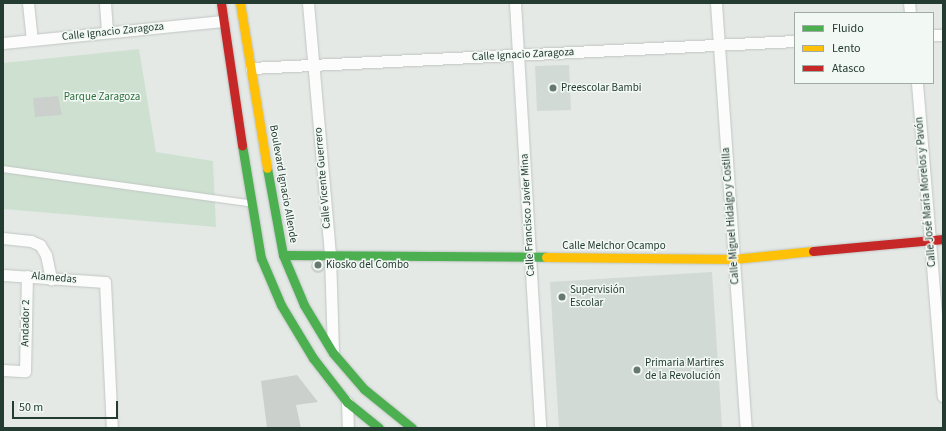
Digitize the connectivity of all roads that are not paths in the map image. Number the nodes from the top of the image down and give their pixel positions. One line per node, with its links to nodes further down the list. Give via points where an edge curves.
1 (28, 3): 13 (street)
2 (105, 3): 12 (street)
3 (215, 3): 11 (main road)
4 (221, 3): 11 (main road)
5 (240, 3): 10 (main road, Boulevard Ignacio Allende)
6 (243, 3): 10 (main road, Boulevard Ignacio Allende)
7 (308, 3): 18 (street, Calle Vicente Guerrero)
8 (515, 3): 17 (street, Calle Francisco Javier Mina)
9 (716, 3): 16 (street, Calle Miguel Hidalgo y Costilla)
10 (242, 18): 19 (main road, Boulevard Ignacio Allende)
11 (223, 21): 12 (street, Calle Ignacio Zaragoza); 22 (main road)
12 (107, 32): 13 (street, Calle Ignacio Zaragoza)
13 (32, 40): 15 (street, Calle Ignacio Zaragoza)
14 (794, 41): 16 (street, Calle Ignacio Zaragoza)
15 (3, 43)
16 (719, 45): 17 (street, Calle Ignacio Zaragoza); 29 (street, Calle Miguel Hidalgo y Costilla)
17 (518, 55): 18 (street, Calle Ignacio Zaragoza); 28 (street, Calle Francisco Javier Mina)
18 (313, 66): 19 (street, Calle Ignacio Zaragoza); 27 (street, Calle Vicente Guerrero)
19 (251, 68): 26 (main road, Boulevard Ignacio Allende, via 277,232)
20 (917, 84): 25 (street, Calle José María Morelos y Pavón)
21 (3, 169): 22 (lane)
22 (251, 203): 36 (main road, via 261,258 282,305 313,358)
23 (3, 238): 32 (street, via 40,244 46,254)
24 (943, 239): 25 (main road, Calle Melchor Ocampo)
25 (930, 240): 29 (main road, Calle Melchor Ocampo); 35 (street, Calle José María Morelos y Pavón)
26 (283, 255): 27 (main road, Calle Melchor Ocampo); 33 (main road, Boulevard Ignacio Allende, via 304,305)
27 (330, 256): 28 (main road, Calle Melchor Ocampo); 33 (street, Calle Vicente Guerrero)
28 (531, 258): 29 (main road, Calle Melchor Ocampo); 41 (street, Calle Francisco Javier Mina)
29 (734, 259): 42 (street, Calle Miguel Hidalgo y Costilla)
30 (3, 275): 31 (street, Alamedas)
31 (27, 276): 32 (street, Alamedas); 34 (street, Andador 2, via 25,371)
32 (51, 279): 37 (street, Alamedas, via 105,282)
33 (333, 353): 40 (main road, Boulevard Ignacio Allende, via 364,389)
34 (3, 370)
35 (943, 396)
36 (347, 402): 38 (street); 39 (main road)
37 (112, 428)
38 (348, 428)
39 (378, 428)
40 (412, 428)
41 (540, 428)
42 (746, 428)

